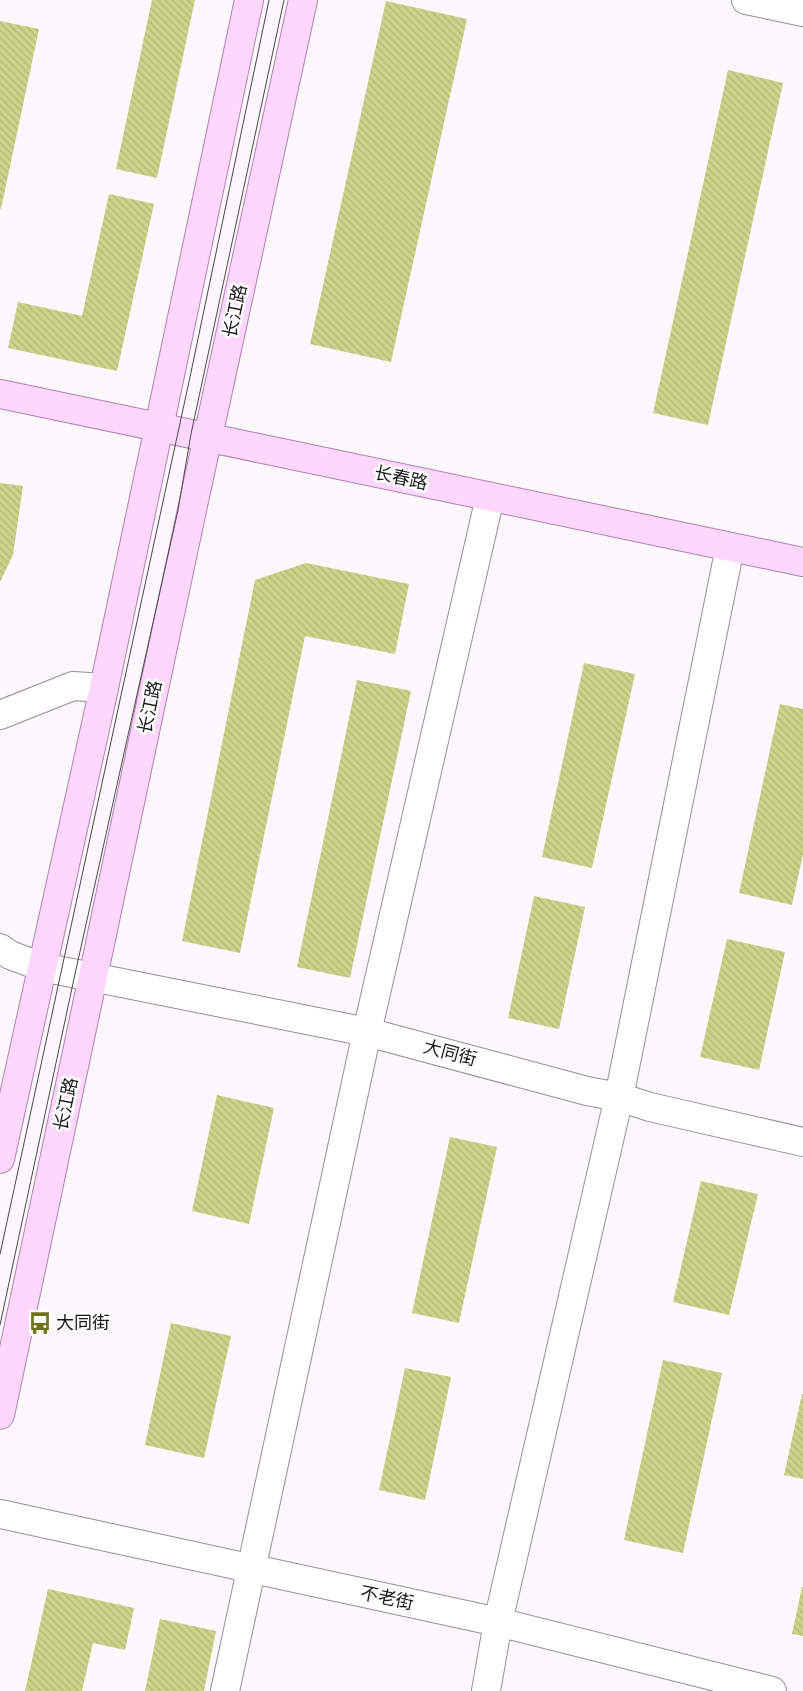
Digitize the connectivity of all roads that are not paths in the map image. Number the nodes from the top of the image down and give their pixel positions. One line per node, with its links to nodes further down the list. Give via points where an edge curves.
1 (249, 0): 6 (main road)
2 (303, 0): 7 (main road, 长江路)
3 (746, 0): 4 (street)
4 (803, 12)
5 (0, 394): 6 (main road, 长春路)
6 (158, 426): 7 (main road, 长春路); 11 (main road)
7 (208, 437): 8 (main road, 长春路); 15 (main road, 长江路)
8 (490, 497): 9 (main road, 长春路); 16 (street)
9 (730, 547): 10 (main road, 长春路); 17 (street)
10 (803, 562)
11 (104, 688): 12 (street, via 73,686); 14 (main road)
12 (0, 715)
13 (0, 948): 14 (street, 大同街)
14 (42, 967): 15 (street, 大同街); 19 (main road)
15 (93, 978): 16 (street, 大同街); 20 (main road, 长江路)
16 (367, 1032): 17 (street, 大同街); 22 (street)
17 (619, 1097): 18 (street, 大同街, via 650,1108); 23 (street)
18 (803, 1142)
19 (0, 1159)
20 (0, 1415)
21 (0, 1514): 22 (street, 不老街)
22 (251, 1568): 23 (street, 不老街); 24 (street)
23 (498, 1622): 25 (street); 26 (street, 不老街)
24 (225, 1691)
25 (486, 1691)
26 (772, 1691)

